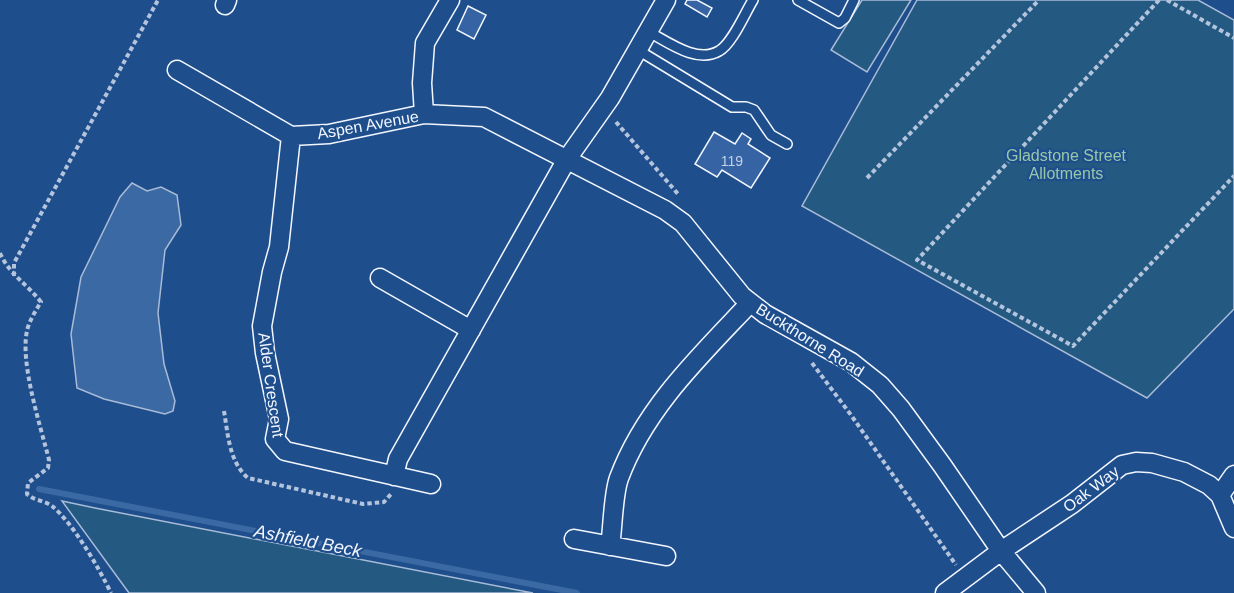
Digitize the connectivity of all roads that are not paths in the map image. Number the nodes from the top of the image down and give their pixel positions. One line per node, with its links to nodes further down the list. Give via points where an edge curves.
1 (450, 0): 9 (street, via 425,43)
2 (666, 0): 6 (street)
3 (753, 0): 6 (lane, via 719,51 694,54)
4 (798, 0): 5 (lane, via 839,22)
5 (854, 0)
6 (648, 32): 7 (street)
7 (638, 50): 11 (lane, via 732,107 754,110 771,135); 12 (street)
8 (177, 70): 10 (street)
9 (424, 114): 10 (street, Aspen Avenue, via 329,134); 12 (street, Aspen Avenue, via 484,117)
10 (291, 136): 17 (street, Alder Crescent, via 279,247 262,326 279,419 275,439 285,450)
11 (787, 144)
12 (567, 159): 14 (street, Buckthorne Road, via 683,223); 15 (street)
13 (380, 278): 15 (street)
14 (750, 303): 22 (street, via 668,391 633,448 618,480); 23 (street, Buckthorne Road, via 851,362 880,385 936,456)
15 (471, 330): 17 (street, via 398,459)
16 (1234, 475): 19 (street)
17 (394, 476): 18 (street, Alder Crescent)
18 (431, 484)
19 (1220, 495): 20 (street); 23 (street, Oak Way, via 1184,472 1152,463 1122,465 1050,520)
20 (1234, 528)
21 (574, 539): 22 (street)
22 (610, 546): 24 (street)
23 (1001, 551): 25 (street, Oak Way); 26 (street, Buckthorne Road)
24 (666, 556)
25 (945, 593)
26 (1036, 593)

